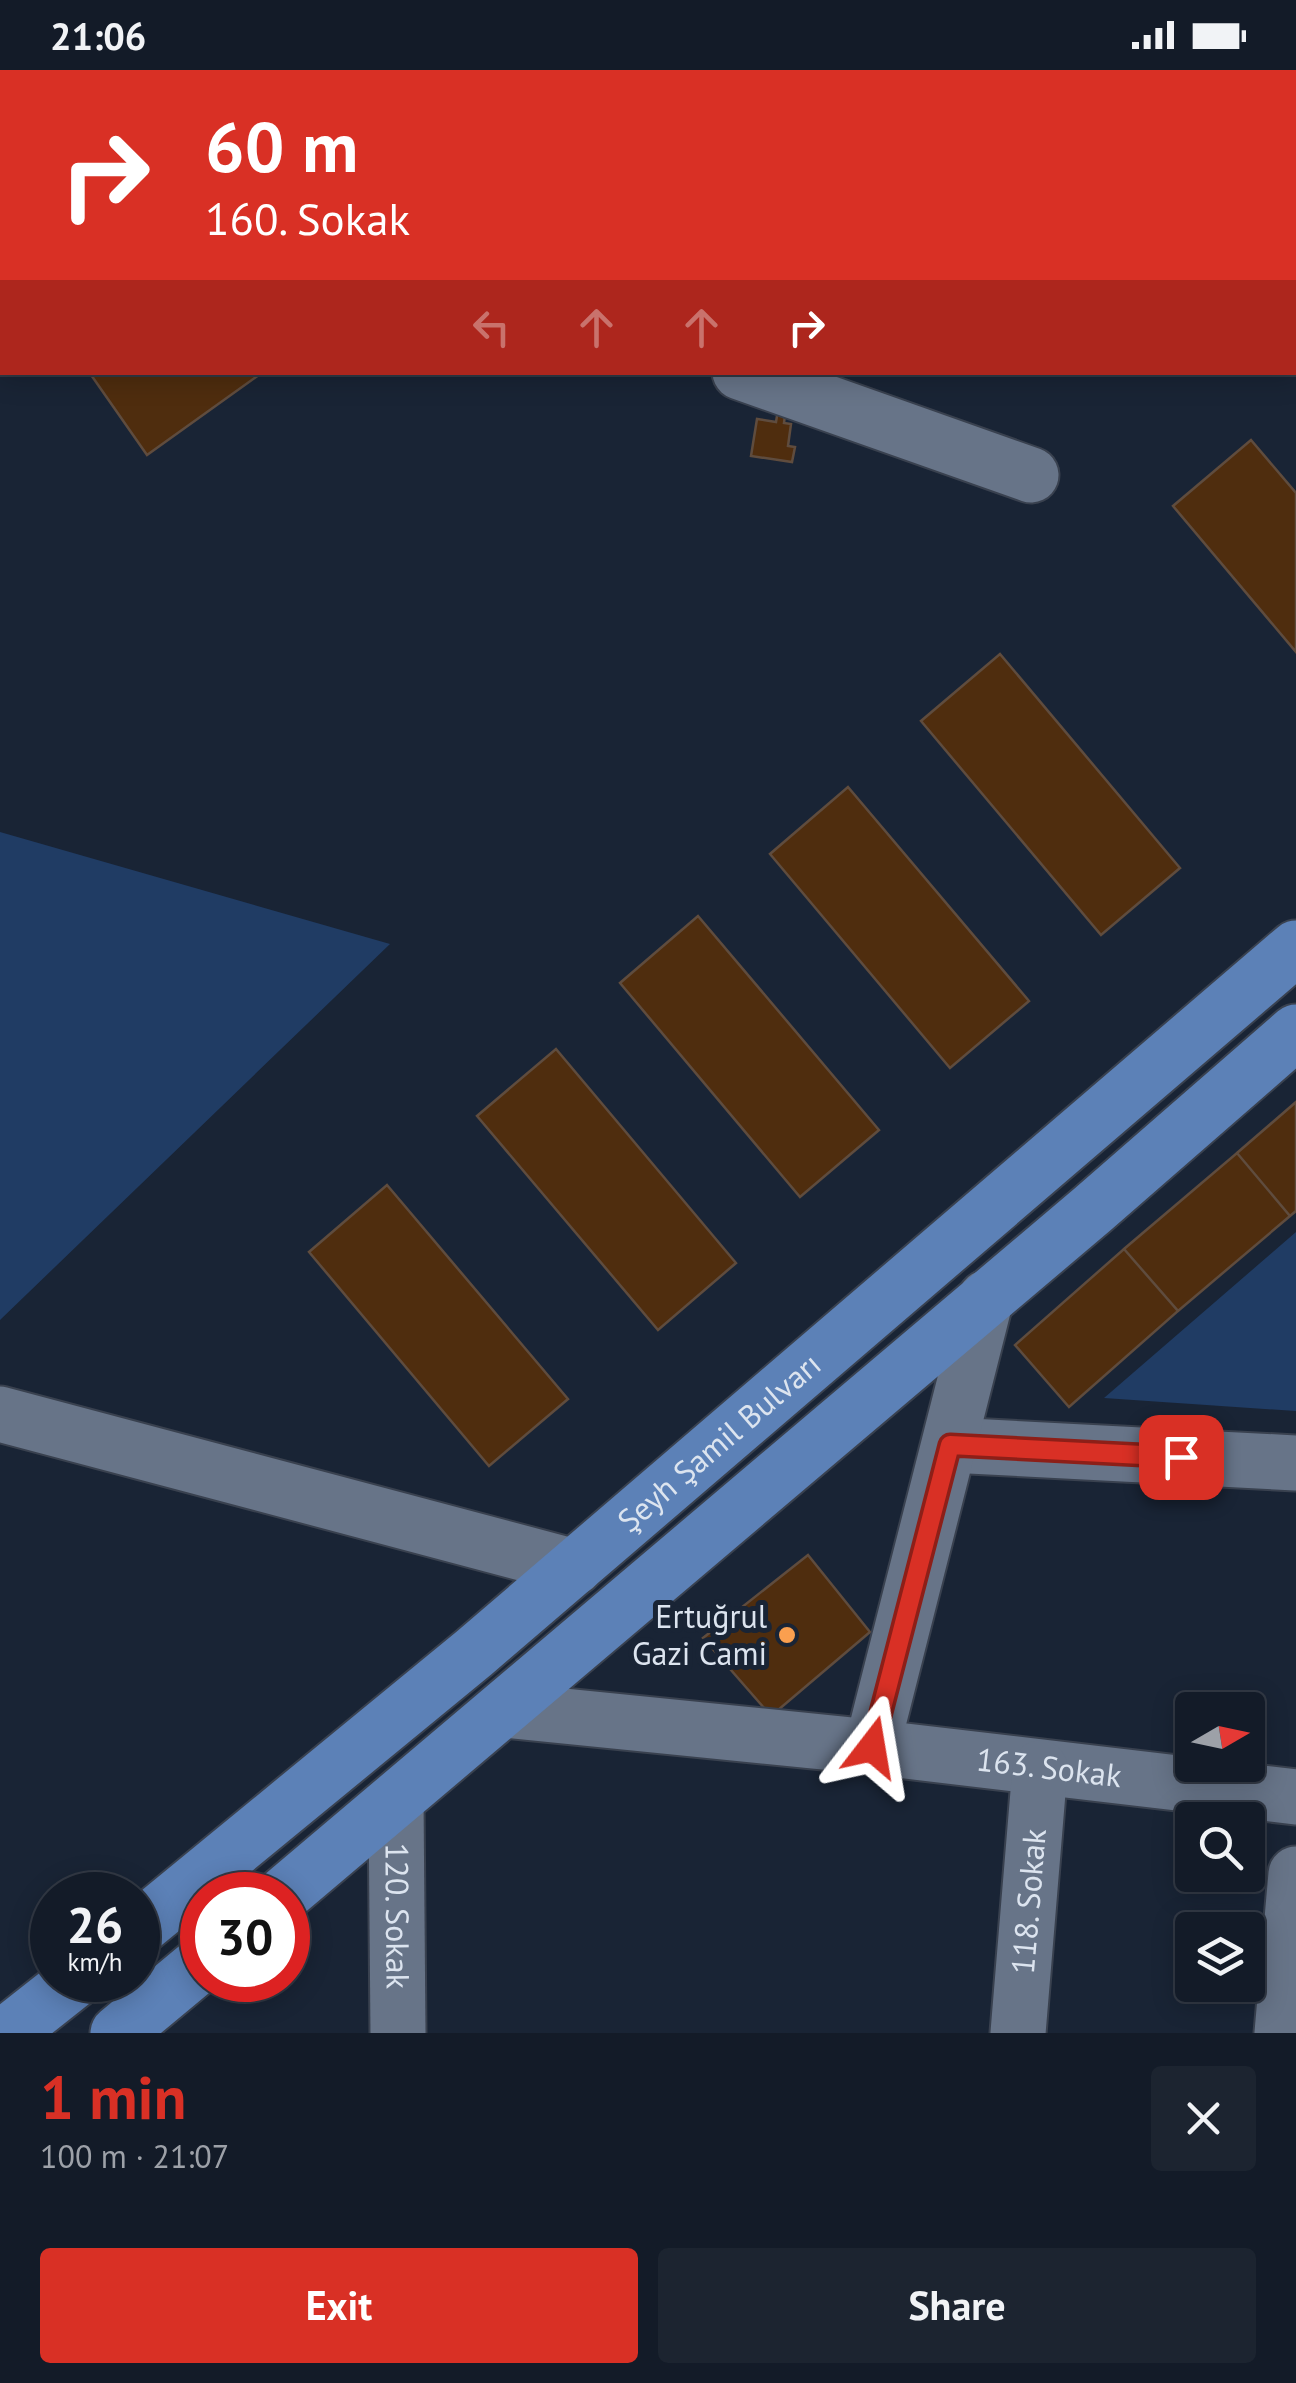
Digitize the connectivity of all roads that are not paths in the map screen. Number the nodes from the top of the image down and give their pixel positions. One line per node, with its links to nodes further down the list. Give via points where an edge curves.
1 (748, 375): 2 (street)
2 (1031, 475)
3 (1296, 948): 9 (main road, Şeyh Şamil Bulvarı)
4 (1296, 1032): 5 (main road, Şeyh Şamil Bulvarı)
5 (986, 1298): 7 (street); 10 (main road, Şeyh Şamil Bulvarı)
6 (0, 1414): 9 (street)
7 (950, 1445): 8 (street); 11 (street)
8 (1296, 1463)
9 (575, 1567): 17 (main road, Şeyh Şamil Bulvarı)
10 (504, 1710): 11 (street, 163. Sokak); 14 (main road, Şeyh Şamil Bulvarı)
11 (872, 1747): 12 (street, 163. Sokak)
12 (1040, 1768): 13 (street, 163. Sokak); 23 (street, 118. Sokak)
13 (1296, 1797)
14 (396, 1801): 15 (main road, Şeyh Şamil Bulvarı); 22 (street, 120. Sokak)
15 (310, 1873)
16 (1296, 1874): 24 (street)
17 (160, 1911)
18 (180, 1983): 20 (main road)
19 (47, 2002): 21 (main road)
20 (128, 2032)
21 (8, 2033)
22 (398, 2033)
23 (1018, 2033)
24 (1282, 2033)

